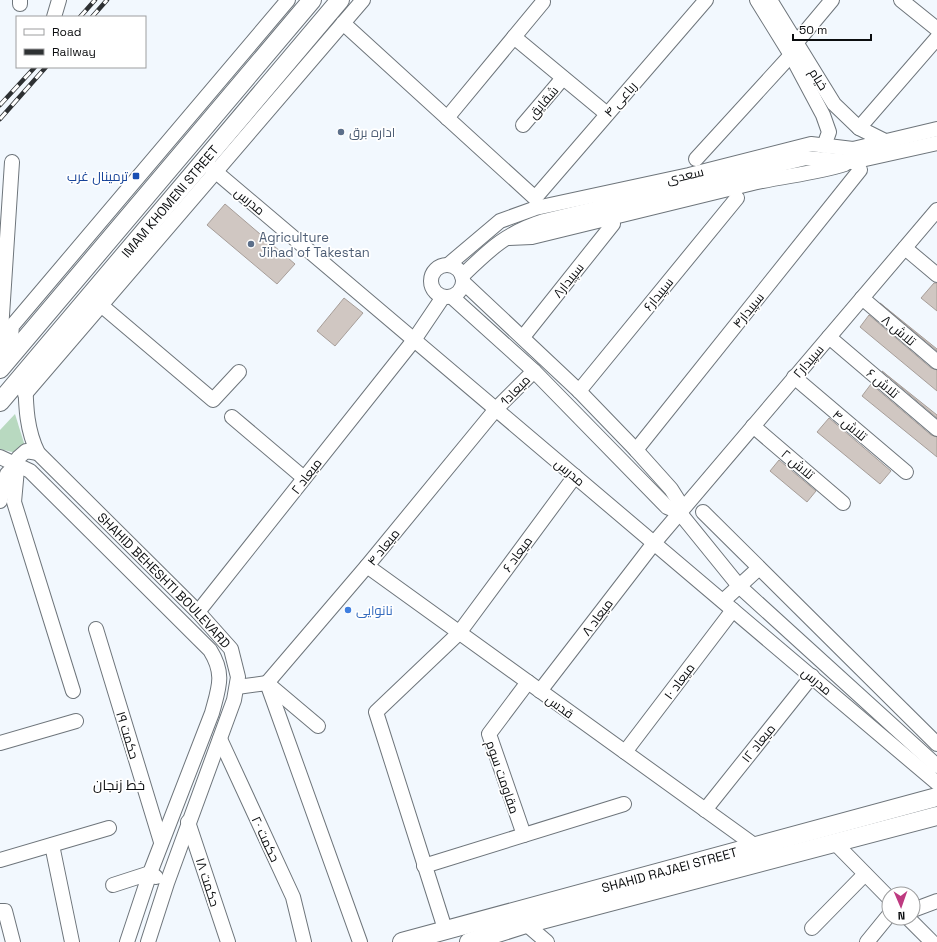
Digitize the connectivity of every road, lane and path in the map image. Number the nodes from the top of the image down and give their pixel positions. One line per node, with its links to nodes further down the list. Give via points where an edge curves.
1 (59, 0): 12 (street)
2 (288, 0): 50 (street, via 12,326)
3 (312, 0): 31 (main road, IMAM KHOMENI STREET)
4 (340, 0): 35 (main road, IMAM KHOMENI STREET)
5 (363, 0): 13 (street)
6 (706, 0): 21 (street, رباعی ۴)
7 (757, 0): 17 (street, خیام)
8 (770, 0): 17 (street, خیام)
9 (832, 0): 17 (street)
10 (902, 0): 14 (street)
11 (543, 2): 15 (street)
12 (54, 16)
13 (343, 23): 23 (street); 35 (street)
14 (937, 29)
15 (514, 37): 18 (street); 23 (street)
16 (937, 38): 26 (street)
17 (794, 49): 19 (street, خیام); 20 (street, خیام); 32 (street)
18 (563, 78): 21 (street); 24 (street, شقایق)
19 (833, 103): 20 (street, via 828,108); 22 (street, خیام)
20 (820, 109): 25 (street, خیام)
21 (607, 114): 23 (street, رباعی ۴, via 535,198)
22 (845, 115): 25 (street, via 835,118); 26 (street, خیام)
23 (447, 118)
24 (523, 125)
25 (827, 125): 30 (street)
26 (860, 128): 28 (street, خیام)
27 (937, 129): 28 (street, سعدی)
28 (885, 141): 30 (street, سعدی, via 853,149)
29 (937, 143): 34 (street, سعدی)
30 (824, 146): 40 (street, سعدی, via 811,144 689,175 530,210 500,222)
31 (187, 148): 35 (main road); 50 (main road, IMAM KHOMENI STREET)
32 (696, 159)
33 (12, 162): 50 (street, via 0,346)
34 (856, 166): 42 (street, سعدی, via 806,158 544,221 504,238 488,250); 62 (street, سپیدار۴)
35 (210, 167): 45 (main road, IMAM KHOMENI STREET); 48 (street, مدرس)
36 (737, 198): 55 (street, سپیدار۶)
37 (937, 210): 39 (street, سپیدار۲)
38 (613, 224): 46 (street, سپیدار۸)
39 (905, 248): 41 (street); 44 (street, سپیدار۲)
40 (448, 265): 42 (street, via 458,269); 43 (street, via 439,267 432,274 430,284 434,292)
41 (937, 275)
42 (462, 279): 43 (street, via 459,292); 46 (street)
43 (447, 297): 48 (street); 51 (street)
44 (862, 298): 47 (street, سپیدار۲); 49 (street, تلاش ۸)
45 (96, 301): 52 (street, via 213,400); 53 (main road, IMAM KHOMENI STREET); 56 (street)
46 (523, 337): 55 (street)
47 (829, 337): 54 (street, سپیدار۲); 61 (street, تلاش ۶)
48 (414, 340): 58 (street, مدرس); 68 (street, میعاد ۲)
49 (937, 362)
50 (3, 364): 53 (main road)
51 (534, 371): 58 (street, میعاد1); 71 (street, via 667,506)
52 (239, 372)
53 (24, 373): 56 (street, SHAHID BEHESHTI BOULEVARD); 57 (main road, IMAM KHOMENI STREET)
54 (794, 377): 60 (street, سپیدار۲); 66 (street, تلاش ۴)
55 (579, 391): 62 (street)
56 (25, 394): 63 (street, SHAHID BEHESHTI BOULEVARD, via 26,415 32,441)
57 (0, 402)
58 (496, 409): 67 (street, مدرس); 74 (street, میعاد ۴)
59 (232, 417): 68 (street)
60 (753, 426): 70 (street, تلاش ۲); 71 (street, سپیدار۲)
61 (937, 429)
62 (636, 450): 71 (street, via 672,489 678,500)
63 (38, 453): 65 (street, via 32,450 21,454); 78 (street, SHAHID BEHESHTI BOULEVARD)
64 (0, 457): 65 (street, SHAHID BEHESHTI BOULEVARD)
65 (16, 464): 69 (street, via 7,474); 85 (street, via 14,502); 105 (street, SHAHID BEHESHTI BOULEVARD, via 30,471 210,650 220,668 220,686 212,713)
66 (906, 472)
67 (575, 476): 73 (street, مدرس); 80 (street, میعاد ۶)
68 (304, 478): 78 (street, میعاد ۲)
69 (0, 501)
70 (843, 503)
71 (679, 512): 73 (street, میعاد ۸); 76 (street, مدرس)
72 (703, 512): 75 (street)
73 (654, 543): 77 (street, مدرس); 86 (street, میعاد ۸)
74 (367, 566): 80 (street, قدس); 83 (street, میعاد ۴)
75 (759, 568): 76 (street, میعاد ۱۰); 87 (street)
76 (739, 586): 77 (street, میعاد ۱۰); 88 (street, مدرس)
77 (728, 606): 81 (street, مدرس); 95 (street, میعاد ۱۰)
78 (198, 612): 84 (street, SHAHID BEHESHTI BOULEVARD, via 231,649 237,667)
79 (96, 629): 105 (street, حکمت ۱۹)
80 (460, 633): 82 (street, قدس); 110 (street, میعاد ۶, via 376,712)
81 (812, 676): 91 (street, مدرس); 100 (street, میعاد ۱۲)
82 (528, 682): 86 (street, قدس); 104 (street, مقاومت سوم, via 489,734)
83 (267, 683): 84 (street); 90 (street); 130 (street)
84 (237, 687): 92 (street, SHAHID BEHESHTI BOULEVARD)
85 (73, 691)
86 (540, 691): 95 (street, قدس)
87 (898, 706): 88 (street); 94 (street)
88 (886, 719): 91 (street); 96 (street, مدرس)
89 (76, 721): 93 (street)
90 (318, 726)
91 (876, 731): 97 (street, مدرس)
92 (220, 739): 102 (street, SHAHID BEHESHTI BOULEVARD); 129 (street, حکمت ۲۰, via 293,897)
93 (0, 743)
94 (937, 744)
95 (625, 752): 100 (street, قدس)
96 (937, 766)
97 (937, 782)
98 (937, 797): 108 (main road, SHAHID RAJAEI STREET)
99 (624, 804): 104 (street)
100 (705, 810): 108 (street, قدس)
101 (937, 816): 106 (main road, SHAHID RAJAEI STREET)
102 (188, 822): 113 (street, SHAHID BEHESHTI BOULEVARD); 128 (street, حکمت ۱۸)
103 (109, 828): 107 (street)
104 (524, 835): 110 (street)
105 (161, 842): 111 (street, SHAHID BEHESHTI BOULEVARD)
106 (834, 842): 112 (street); 119 (main road, SHAHID RAJAEI STREET)
107 (52, 845): 109 (street); 125 (street)
108 (754, 845): 119 (main road, SHAHID RAJAEI STREET)
109 (0, 860)
110 (424, 866): 123 (street)
111 (150, 873): 113 (street); 114 (street); 126 (street, SHAHID BEHESHTI BOULEVARD)
112 (865, 874): 115 (street); 122 (street)
113 (166, 883): 127 (street, SHAHID BEHESHTI BOULEVARD)
114 (113, 885)
115 (881, 890)
116 (937, 901): 117 (street)
117 (921, 907)
118 (0, 911): 124 (street, via 5,910)
119 (525, 916): 123 (main road, SHAHID RAJAEI STREET); 132 (main road, SHAHID RAJAEI STREET); 133 (street)
120 (881, 925): 134 (street)
121 (916, 926): 135 (street)
122 (812, 928)
123 (445, 930): 131 (main road, SHAHID RAJAEI STREET)
124 (13, 942)
125 (72, 942)
126 (127, 942)
127 (148, 942)
128 (228, 942)
129 (304, 942)
130 (360, 942)
131 (402, 942)
132 (469, 942)
133 (547, 942)
134 (867, 942)
135 (932, 942)

